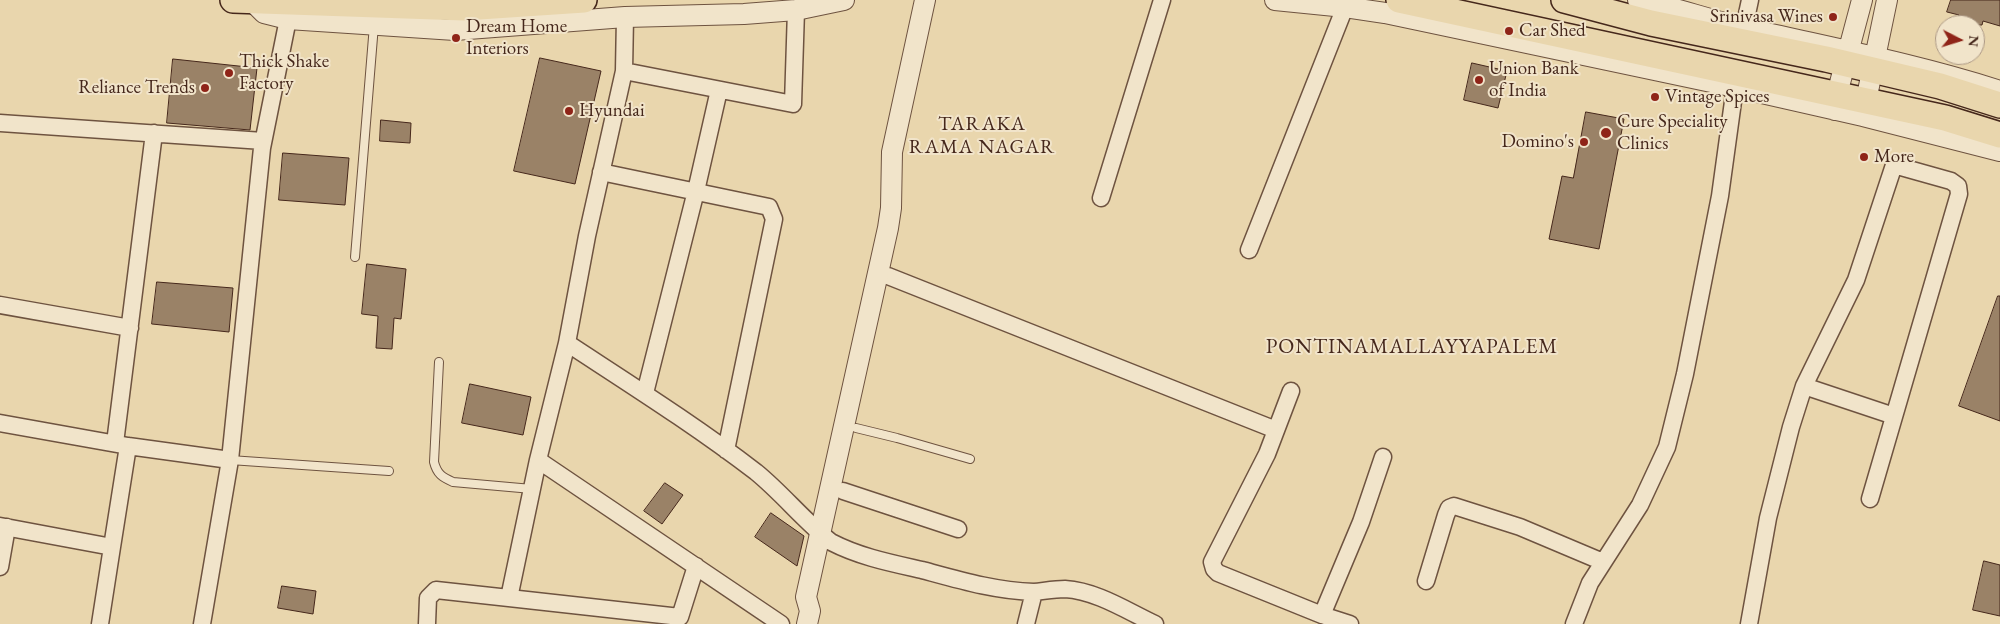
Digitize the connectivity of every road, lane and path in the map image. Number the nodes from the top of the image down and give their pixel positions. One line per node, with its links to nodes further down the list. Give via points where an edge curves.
1 (584, 0): 13 (main road, via 464,8)
2 (844, 0): 15 (street)
3 (925, 0): 63 (street, via 892,152 888,228)
4 (936, 0): 39 (street, via 905,150 902,213)
5 (1162, 0): 36 (street)
6 (1275, 0): 14 (street)
7 (1399, 0): 26 (main road)
8 (1564, 0): 19 (main road, via 1651,23)
9 (1638, 0): 19 (street)
10 (1750, 0): 19 (street)
11 (1862, 0): 20 (street)
12 (1887, 0): 21 (street)
13 (242, 1): 17 (street, via 264,13)
14 (1345, 7): 23 (street); 37 (street)
15 (796, 10): 16 (street); 24 (street, via 793,104)
16 (625, 17): 18 (street, via 455,30); 22 (street)
17 (288, 19): 18 (street); 32 (street)
18 (374, 25): 38 (lane)
19 (1741, 35): 20 (main road)
20 (1847, 57): 21 (main road); 26 (street)
21 (1872, 64): 25 (street, via 1954,76); 27 (main road); 28 (street)
22 (624, 71): 24 (street); 34 (street)
23 (1735, 87): 26 (street); 65 (street, via 1720,196 1685,374 1667,447 1640,505)
24 (719, 90): 35 (street)
25 (2000, 91)
26 (1836, 102): 28 (main road)
27 (2000, 105)
28 (1864, 108): 31 (main road, via 1945,118); 33 (street)
29 (0, 123): 30 (street)
30 (154, 133): 32 (street); 41 (street)
31 (2000, 135)
32 (263, 140): 55 (street)
33 (2000, 151)
34 (601, 172): 35 (street); 42 (street)
35 (696, 192): 46 (street); 52 (street, via 770,207 774,219)
36 (1101, 198)
37 (1249, 250)
38 (356, 257)
39 (888, 276): 49 (street); 50 (street)
40 (0, 305): 41 (street)
41 (130, 328): 51 (street)
42 (567, 344): 46 (street); 56 (street)
43 (439, 362): 58 (lane, via 436,470 453,482)
44 (1804, 386): 47 (street); 47 (street, via 1856,280 1894,165 1951,181 1958,186 1959,194); 82 (street, via 1768,518)
45 (1291, 391): 50 (street)
46 (645, 393): 52 (street)
47 (1894, 416): 60 (street)
48 (0, 423): 51 (street)
49 (856, 428): 54 (lane); 59 (street)
50 (1276, 430): 71 (street, via 1212,562 1218,573)
51 (121, 444): 55 (street); 64 (street)
52 (726, 450): 63 (street, via 758,474)
53 (1383, 457): 71 (street, via 1361,522)
54 (970, 459)
55 (230, 460): 57 (lane); 75 (street)
56 (538, 460): 58 (street); 66 (street)
57 (388, 470)
58 (532, 488): 70 (street)
59 (843, 491): 62 (street); 63 (street)
60 (1870, 498)
61 (3, 527): 64 (street); 67 (street)
62 (958, 530)
63 (826, 538): 69 (street, via 844,549 873,558 970,582); 72 (street, via 806,597)
64 (112, 547): 74 (street)
65 (1603, 562): 68 (street, via 1520,527 1454,506 1446,515); 81 (street, via 1590,583)
66 (696, 566): 73 (street); 77 (street)
67 (0, 567)
68 (1426, 581)
69 (1034, 592): 78 (street); 79 (street, via 1064,589 1082,592)
70 (509, 598): 73 (street); 76 (street, via 436,590 428,598)
71 (1322, 615): 80 (street)
72 (808, 618)
73 (679, 620)
74 (100, 624)
75 (202, 624)
76 (427, 624)
77 (781, 624)
78 (1026, 624)
79 (1155, 624)
80 (1350, 624)
81 (1574, 624)
82 (1749, 624)

